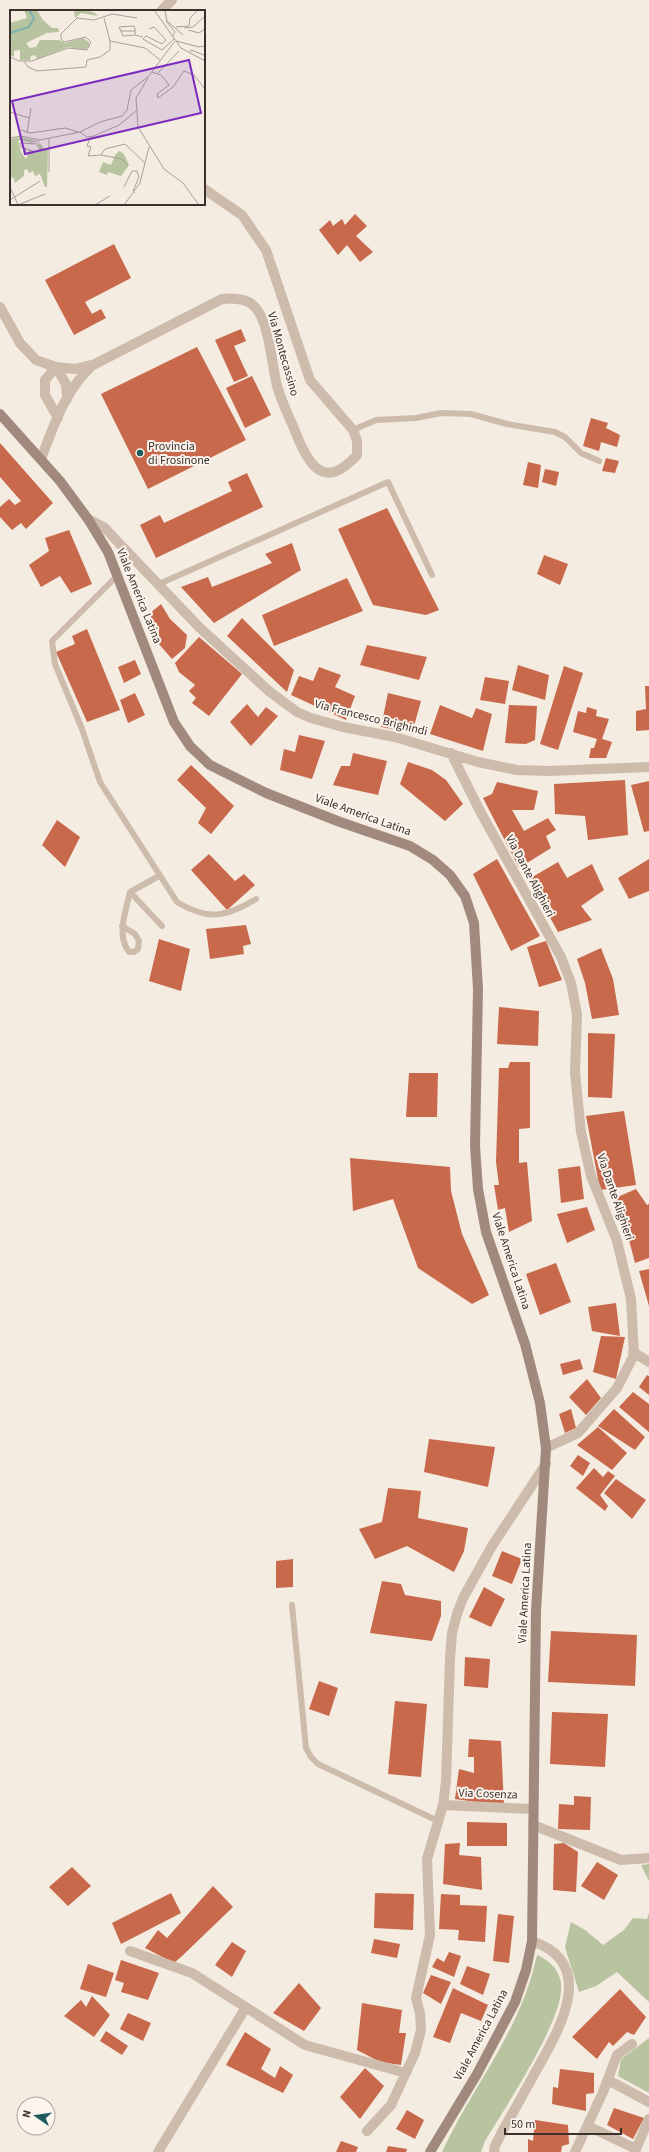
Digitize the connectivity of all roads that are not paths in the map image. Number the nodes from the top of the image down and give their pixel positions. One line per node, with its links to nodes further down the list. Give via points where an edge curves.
1 (172, 0): 2 (street)
2 (162, 10)
3 (205, 191): 10 (street, Via Montecassino, via 242,214 266,250 310,380)
4 (0, 308): 6 (street, via 20,343 36,360)
5 (93, 365): 6 (street, via 75,369); 7 (street, Via Montecassino, via 82,375); 10 (street, Via Montecassino, via 222,299 234,298 255,306 262,316 277,387 304,454 311,464 322,471 335,472 347,465 357,455 357,441)
6 (56, 367): 7 (street, via 66,384); 9 (street, via 45,380 45,396)
7 (67, 400): 9 (street, Via Montecassino)
8 (0, 414): 11 (main road, Viale America Latina)
9 (58, 418): 11 (street, Via Montecassino)
10 (353, 430): 12 (lane, via 376,420 416,418 441,413 471,414 507,424 555,432 565,437 581,453)
11 (41, 459): 13 (main road, Viale America Latina)
12 (599, 461)
13 (88, 519): 15 (main road, Viale America Latina, via 108,552); 16 (street, Via Francesco Brighindi, via 105,528)
14 (432, 575): 16 (lane, via 388,482)
15 (117, 576): 19 (lane, via 52,641 55,664 82,729 100,782); 26 (main road, Viale America Latina, via 174,722 190,746 210,765 266,793 410,846 433,860 450,875 465,896 474,923 478,989 475,1146 478,1189 486,1232 525,1344 540,1403)
16 (160, 584): 17 (street, Via Francesco Brighindi, via 199,627 270,692 297,712 343,727 395,737)
17 (451, 753): 18 (street, Via Francesco Brighindi, via 478,762 532,772); 24 (street, Via Dante Alighieri, via 561,957 571,983 577,1014 575,1073 581,1132 591,1176 616,1241 631,1299)
18 (649, 766)
19 (159, 876): 20 (lane); 21 (lane, via 177,902 190,910 206,914 222,915 240,909)
20 (130, 892): 22 (lane); 23 (lane)
21 (256, 899)
22 (122, 926)
23 (162, 926)
24 (633, 1352): 25 (street); 26 (street, Via Dante Alighieri, via 634,1355 617,1388 578,1433)
25 (649, 1362)
26 (546, 1448): 27 (main road, Viale America Latina)
27 (546, 1464): 29 (street, via 492,1546 457,1614 452,1633 450,1659); 30 (main road, Viale America Latina, via 536,1611)
28 (292, 1605): 31 (lane, via 306,1748 310,1757 318,1764)
29 (443, 1805): 30 (street, Via Cosenza); 31 (street)
30 (533, 1809): 32 (main road, Viale America Latina)
31 (438, 1821): 38 (street, via 427,1858 430,1935 416,1998 420,2013 420,2030 415,2053)
32 (533, 1825): 33 (street, via 621,1860); 34 (main road, Viale America Latina)
33 (649, 1858)
34 (532, 1941): 45 (main road, Viale America Latina, via 516,2002); 46 (street, via 545,1945 557,1954 568,1973 569,1997 561,2026 503,2130)
35 (130, 1950): 36 (street, via 192,1973)
36 (246, 2007): 38 (street, via 305,2045); 44 (street)
37 (632, 2044): 39 (street, via 617,2055)
38 (406, 2073): 43 (street, via 390,2105)
39 (608, 2080): 40 (street); 42 (street)
40 (649, 2102)
41 (649, 2119): 42 (street, via 636,2149)
42 (588, 2126): 47 (street)
43 (367, 2131)
44 (158, 2152)
45 (430, 2152)
46 (494, 2152)
47 (575, 2152)

